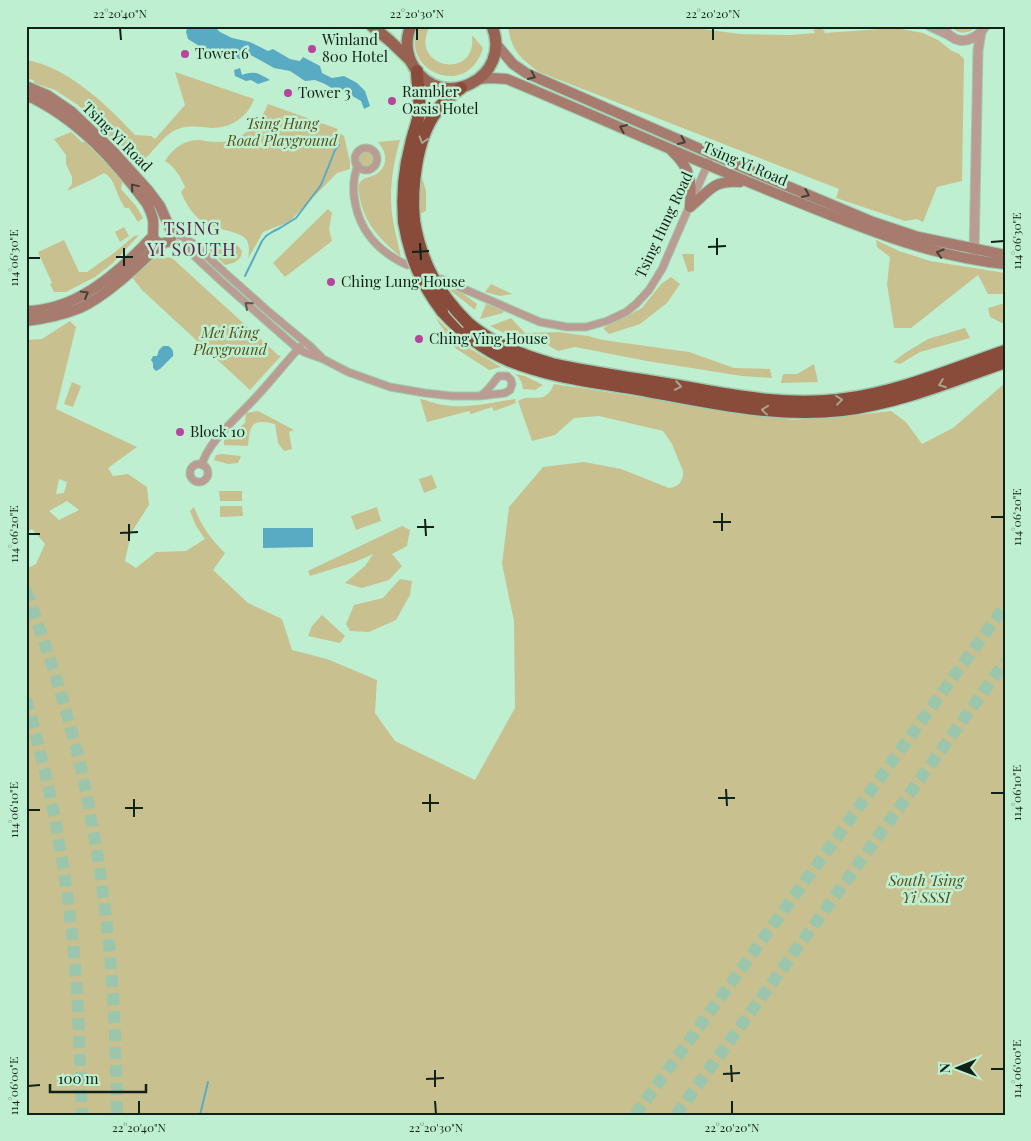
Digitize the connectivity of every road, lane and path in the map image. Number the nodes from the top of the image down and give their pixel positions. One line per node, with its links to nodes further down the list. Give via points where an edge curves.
1 (372, 26): 10 (main road, via 390,40)
2 (411, 26): 10 (main road, via 407,40)
3 (492, 26): 8 (main road, Tsing Yi Road)
4 (930, 26): 6 (street)
5 (983, 29): 7 (street); 9 (street)
6 (944, 30): 7 (street, via 954,38)
7 (968, 40): 9 (street)
8 (496, 44): 11 (main road, Tsing Yi Road, via 492,62); 16 (main road, Tsing Yi Road, one-way to 16, via 513,64 526,73)
9 (978, 50): 24 (street)
10 (413, 66): 13 (main road, via 436,86); 21 (highway, via 420,100 404,175 403,206)
11 (479, 79): 13 (main road, Tsing Yi Road); 15 (main road, Tsing Yi Road, one-way to 11, via 507,79)
12 (26, 86): 23 (main road, Tsing Yi Road, via 72,112 112,150 157,201)
13 (461, 88): 21 (highway, one-way to 21, via 437,109 427,128 415,173)
14 (26, 95): 22 (main road, Tsing Yi Road, one-way to 14, via 147,204 105,153 66,118)
15 (668, 147): 17 (main road, Tsing Yi Road); 20 (main road, via 688,173)
16 (712, 154): 17 (street, Tsing Hung Road); 24 (main road, Tsing Yi Road, one-way to 24, via 873,222 918,237)
17 (708, 164): 19 (main road, Tsing Yi Road); 20 (street, Tsing Hung Road)
18 (358, 165): 28 (street, via 354,191 357,212 365,230 383,251)
19 (746, 182): 20 (main road, via 718,184); 26 (main road, Tsing Yi Road, one-way to 19, via 950,256 876,233)
20 (690, 207): 29 (street, Tsing Hung Road, via 649,290 626,312 607,321 586,327 540,322)
21 (409, 221): 37 (highway, one-way to 37, bridge, via 440,292 468,323 502,346 569,367 735,396 822,402 882,393); 37 (highway, one-way to 21, bridge, via 926,390 883,403 802,412 754,409 550,374 507,360 484,347 442,311 418,272 407,239)
22 (153, 233): 23 (main road, via 155,241); 23 (main road, via 164,225); 30 (main road, one-way to 22, via 58,306 83,295 132,258)
23 (167, 237): 31 (main road, via 105,292 80,308); 32 (street, via 181,236 194,244); 33 (street, one-way to 23, via 188,250)
24 (974, 249): 25 (main road, Tsing Yi Road); 26 (street)
25 (1005, 255)
26 (974, 260): 27 (main road, Tsing Yi Road)
27 (1005, 264)
28 (407, 265)
29 (441, 279)
30 (26, 311)
31 (26, 321)
32 (304, 342): 33 (street); 35 (street)
33 (298, 349): 35 (street); 39 (street, via 215,441)
34 (1005, 351): 37 (highway)
35 (323, 359): 38 (street, via 390,387 440,395)
36 (1005, 362): 37 (highway)
37 (986, 363)
38 (480, 396)
39 (202, 464)

